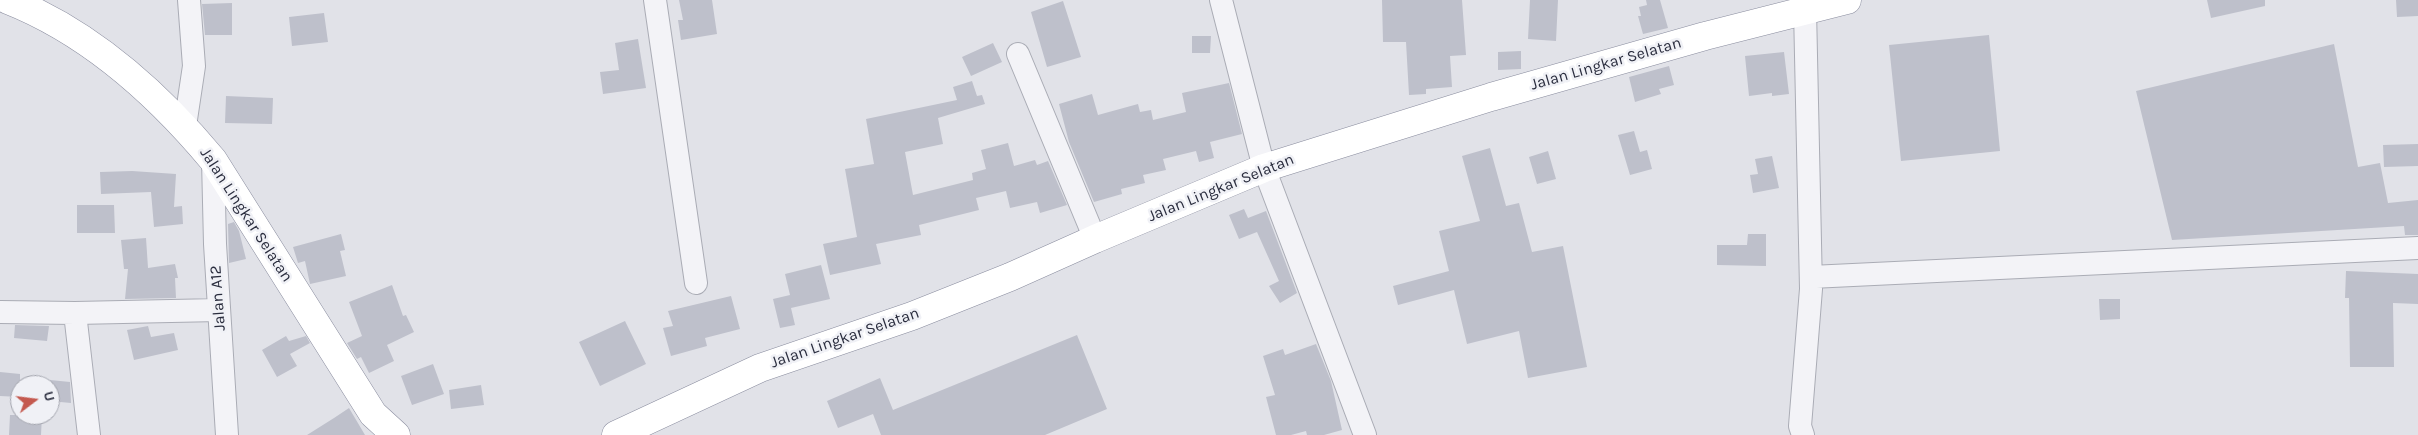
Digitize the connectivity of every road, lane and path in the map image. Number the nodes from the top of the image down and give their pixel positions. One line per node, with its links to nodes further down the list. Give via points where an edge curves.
1 (8, 0): 8 (highway, Jalan Lingkar Selatan, via 32,9 81,37)
2 (189, 0): 8 (street, via 194,66)
3 (655, 0): 14 (street)
4 (1221, 0): 10 (street)
5 (1847, 0): 6 (highway, Jalan Lingkar Selatan)
6 (1805, 9): 10 (highway, Jalan Lingkar Selatan, via 1491,97); 13 (street)
7 (1018, 54): 11 (street)
8 (185, 126): 9 (highway, Jalan Lingkar Selatan)
9 (213, 160): 15 (street, Jalan A12); 21 (highway, Jalan Lingkar Selatan, via 373,414)
10 (1264, 168): 11 (highway, Jalan Lingkar Selatan); 23 (street)
11 (1095, 239): 18 (highway, Jalan Lingkar Selatan, via 912,316 760,368)
12 (2418, 248): 13 (street)
13 (1811, 277): 24 (street, via 1800,426)
14 (696, 282)
15 (219, 310): 17 (street); 20 (street, Jalan A12)
16 (0, 312): 17 (street)
17 (75, 313): 19 (street)
18 (651, 428): 22 (highway, Jalan Lingkar Selatan)
19 (89, 435)
20 (227, 435)
21 (396, 435)
22 (616, 435)
23 (1365, 435)
24 (1803, 435)

